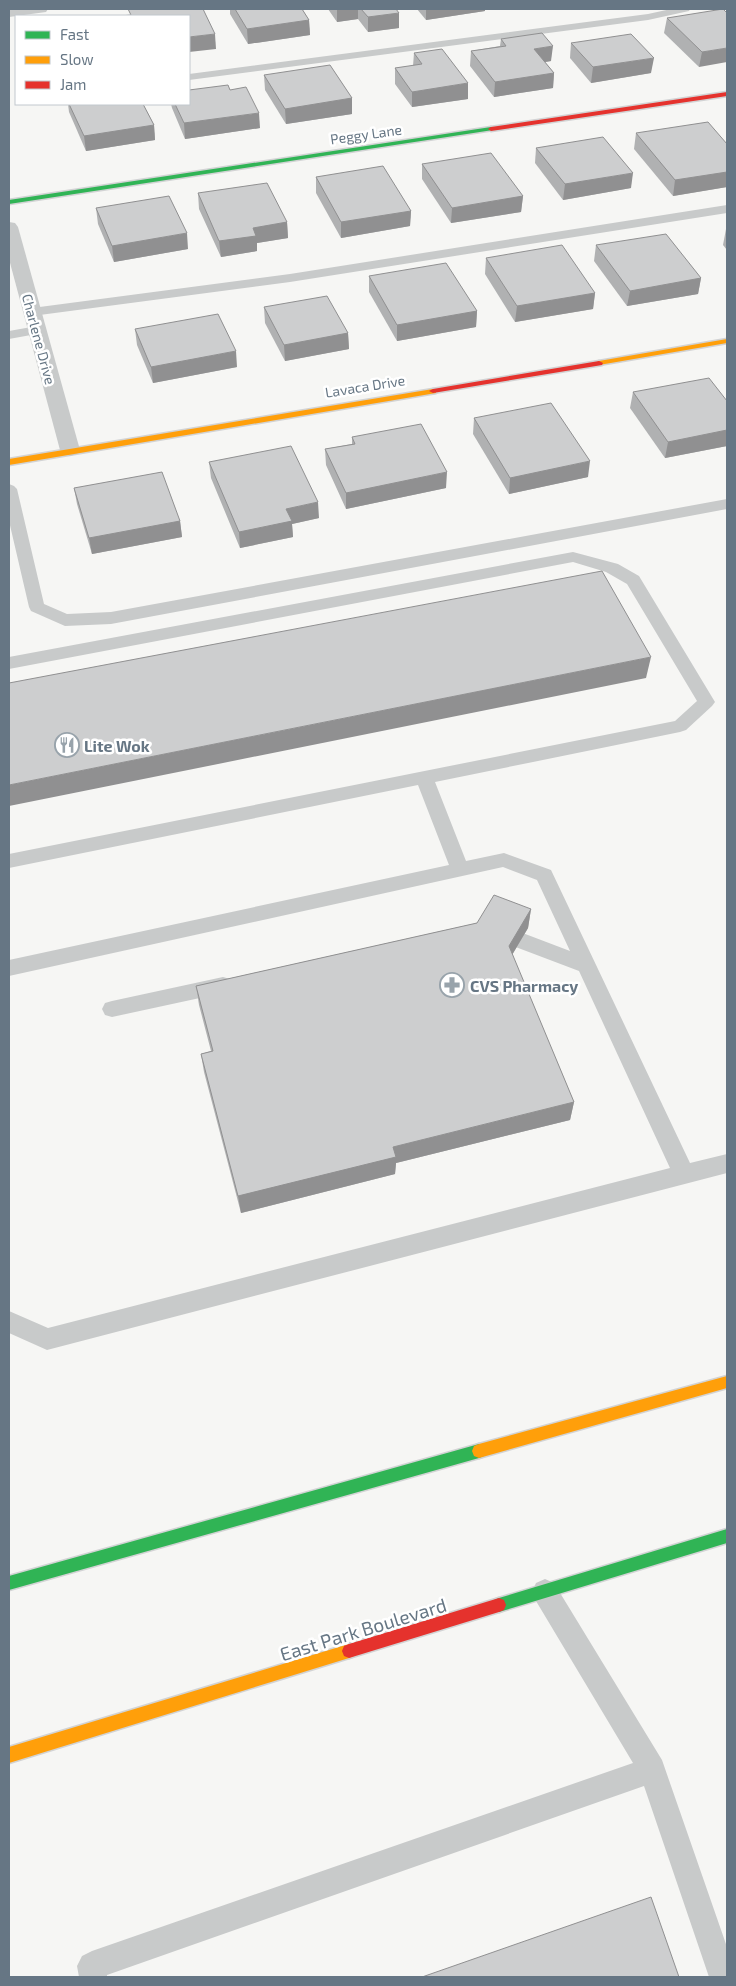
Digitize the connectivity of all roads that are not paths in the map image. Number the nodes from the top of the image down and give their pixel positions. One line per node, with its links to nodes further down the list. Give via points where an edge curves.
1 (41, 9): 3 (street)
2 (685, 9): 4 (lane, via 648,17)
3 (9, 13)
4 (190, 77)
5 (727, 94): 6 (street, Peggy Lane)
6 (9, 202)
7 (727, 209): 9 (lane)
8 (9, 227): 9 (street, Charlene Drive)
9 (35, 321): 10 (lane); 12 (street, Charlene Drive)
10 (9, 335)
11 (727, 341): 12 (street, Lavaca Drive)
12 (70, 450): 13 (street, Lavaca Drive)
13 (9, 462)
14 (9, 489): 15 (lane, via 37,607 65,620 111,618)
15 (727, 504)
16 (9, 663): 17 (lane, via 573,557 612,568 633,580 706,702 680,726)
17 (424, 778): 18 (lane); 19 (lane)
18 (9, 861)
19 (460, 870): 21 (lane, via 504,860 544,875); 22 (lane)
20 (520, 940): 21 (lane)
21 (586, 965): 26 (lane)
22 (9, 968)
23 (236, 982): 24 (lane)
24 (112, 1010)
25 (727, 1164): 26 (lane)
26 (684, 1174): 27 (lane, via 47,1339)
27 (9, 1322)
28 (727, 1382): 30 (street)
29 (727, 1536): 31 (street, East Park Boulevard)
30 (9, 1583)
31 (545, 1592): 32 (street, East Park Boulevard); 33 (lane)
32 (9, 1755)
33 (652, 1770): 34 (lane, via 92,1966); 35 (lane)
34 (93, 1977)
35 (724, 1977)

